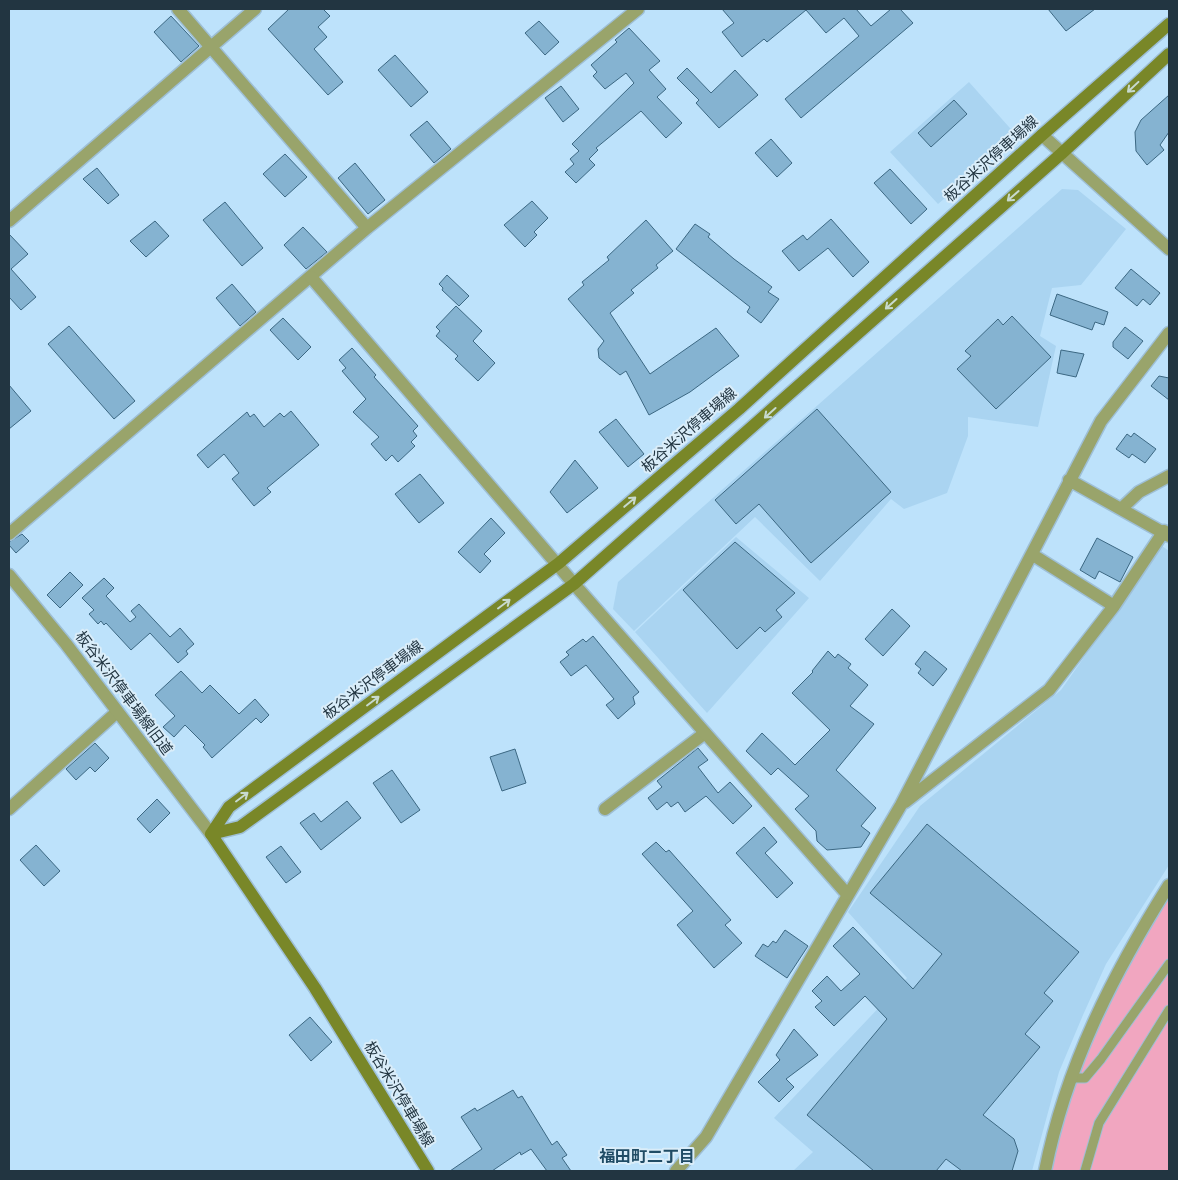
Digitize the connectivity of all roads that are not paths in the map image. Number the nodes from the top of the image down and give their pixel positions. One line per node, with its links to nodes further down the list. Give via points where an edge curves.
1 (178, 9): 5 (street)
2 (255, 9): 5 (street)
3 (638, 9): 10 (street)
4 (1169, 24): 7 (main road, 板谷米沢停車場線)
5 (210, 46): 9 (street); 10 (street)
6 (1169, 54): 8 (main road, one-way to 8)
7 (1042, 135): 8 (street); 20 (main road, 板谷米沢停車場線, one-way to 7, via 739,409)
8 (1061, 154): 11 (street); 22 (main road, one-way to 22)
9 (9, 221)
10 (367, 228): 12 (street)
11 (1169, 249)
12 (311, 277): 18 (street); 20 (street)
13 (1169, 333): 15 (street, via 1101,421)
14 (1169, 476): 16 (street, via 1139,492)
15 (1069, 480): 16 (street); 19 (street)
16 (1122, 508): 17 (street)
17 (1166, 533): 23 (street)
18 (9, 534)
19 (1032, 555): 23 (street); 26 (street)
20 (558, 563): 22 (street); 29 (main road, 板谷米沢停車場線, one-way to 20, via 229,807)
21 (9, 575): 24 (street, 板谷米沢停車場線旧道)
22 (574, 584): 25 (street); 29 (main road, via 240,827)
23 (1114, 606): 26 (street, via 1050,690)
24 (117, 712): 27 (street); 29 (street, 板谷米沢停車場線旧道)
25 (705, 733): 28 (street); 31 (street)
26 (901, 805): 31 (street)
27 (9, 809)
28 (605, 809)
29 (211, 834): 35 (main road, 板谷米沢停車場線, via 315,988)
30 (1169, 885): 34 (street, via 1128,950)
31 (847, 894): 36 (street, via 706,1137)
32 (1169, 964): 34 (lane, via 1085,1078)
33 (1169, 1010): 38 (lane, via 1099,1124)
34 (1070, 1078): 37 (street, via 1055,1123)
35 (428, 1171)
36 (676, 1171)
37 (1045, 1171)
38 (1085, 1171)

